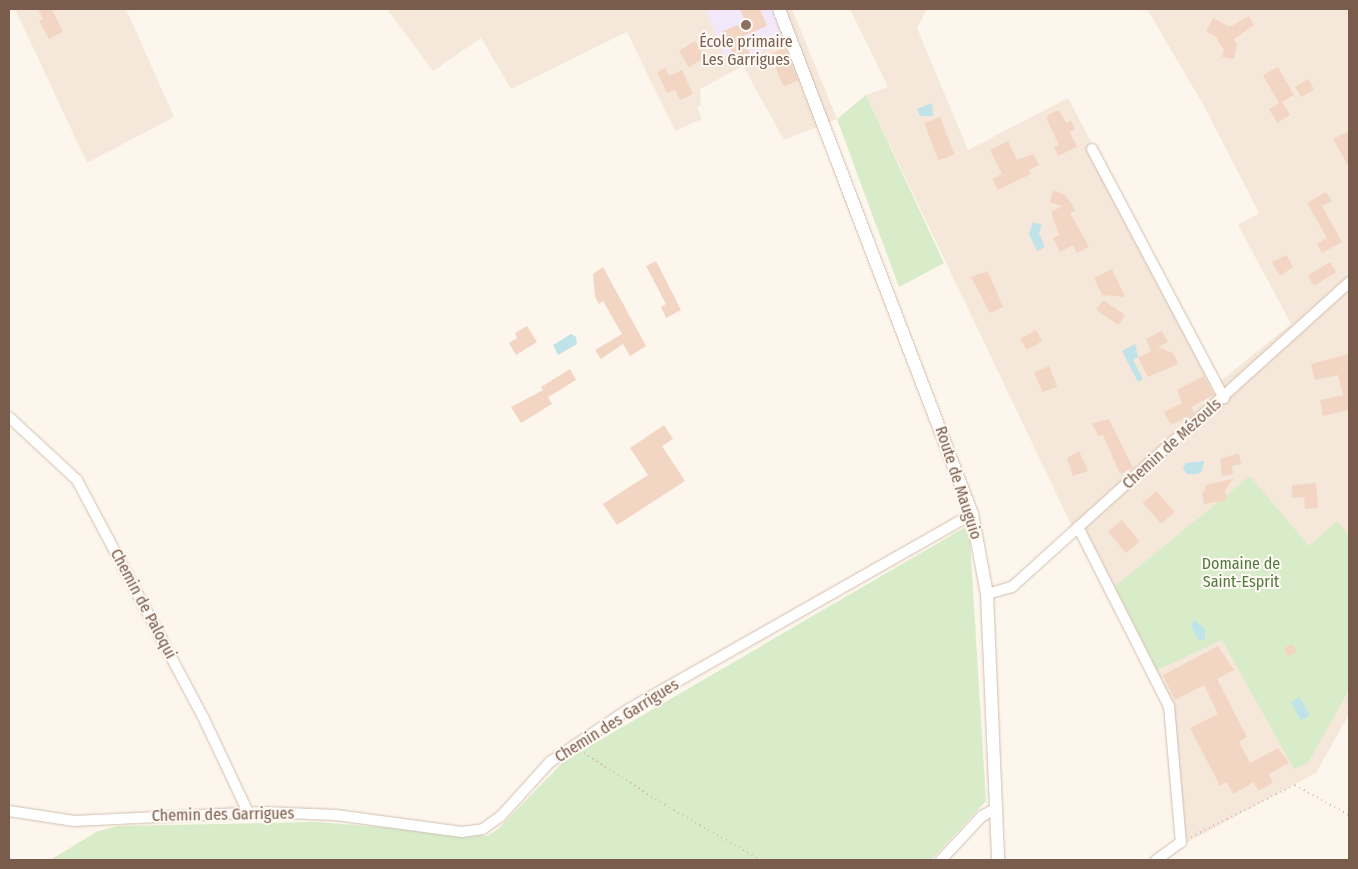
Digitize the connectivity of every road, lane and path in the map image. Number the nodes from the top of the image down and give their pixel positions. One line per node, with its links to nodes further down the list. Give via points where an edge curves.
1 (779, 9): 6 (street, Route de Mauguio)
2 (1092, 149): 4 (street)
3 (1349, 282): 4 (street, Chemin de Mézouls)
4 (1224, 398): 7 (street, Chemin de Mézouls)
5 (9, 417): 12 (street, Chemin de Paloqui, via 77,480 203,717)
6 (972, 514): 8 (street, Route de Mauguio); 9 (street, Chemin des Garrigues, via 629,709)
7 (1078, 527): 8 (street, Chemin de Mézouls, via 1012,588); 14 (street, via 1169,706)
8 (987, 594): 10 (street, Route de Mauguio)
9 (576, 744): 12 (street, Chemin des Garrigues, via 550,762 495,822 474,831 336,815); 15 (path, via 597,763)
10 (997, 808): 16 (street, via 982,816); 17 (street, Route de Mauguio)
11 (9, 811): 12 (street, Chemin des Garrigues, via 74,821)
12 (248, 812)
13 (1349, 815): 14 (path, via 1295,785)
14 (1181, 842): 18 (street)
15 (761, 860)
16 (942, 860)
17 (998, 860)
18 (1156, 860)

